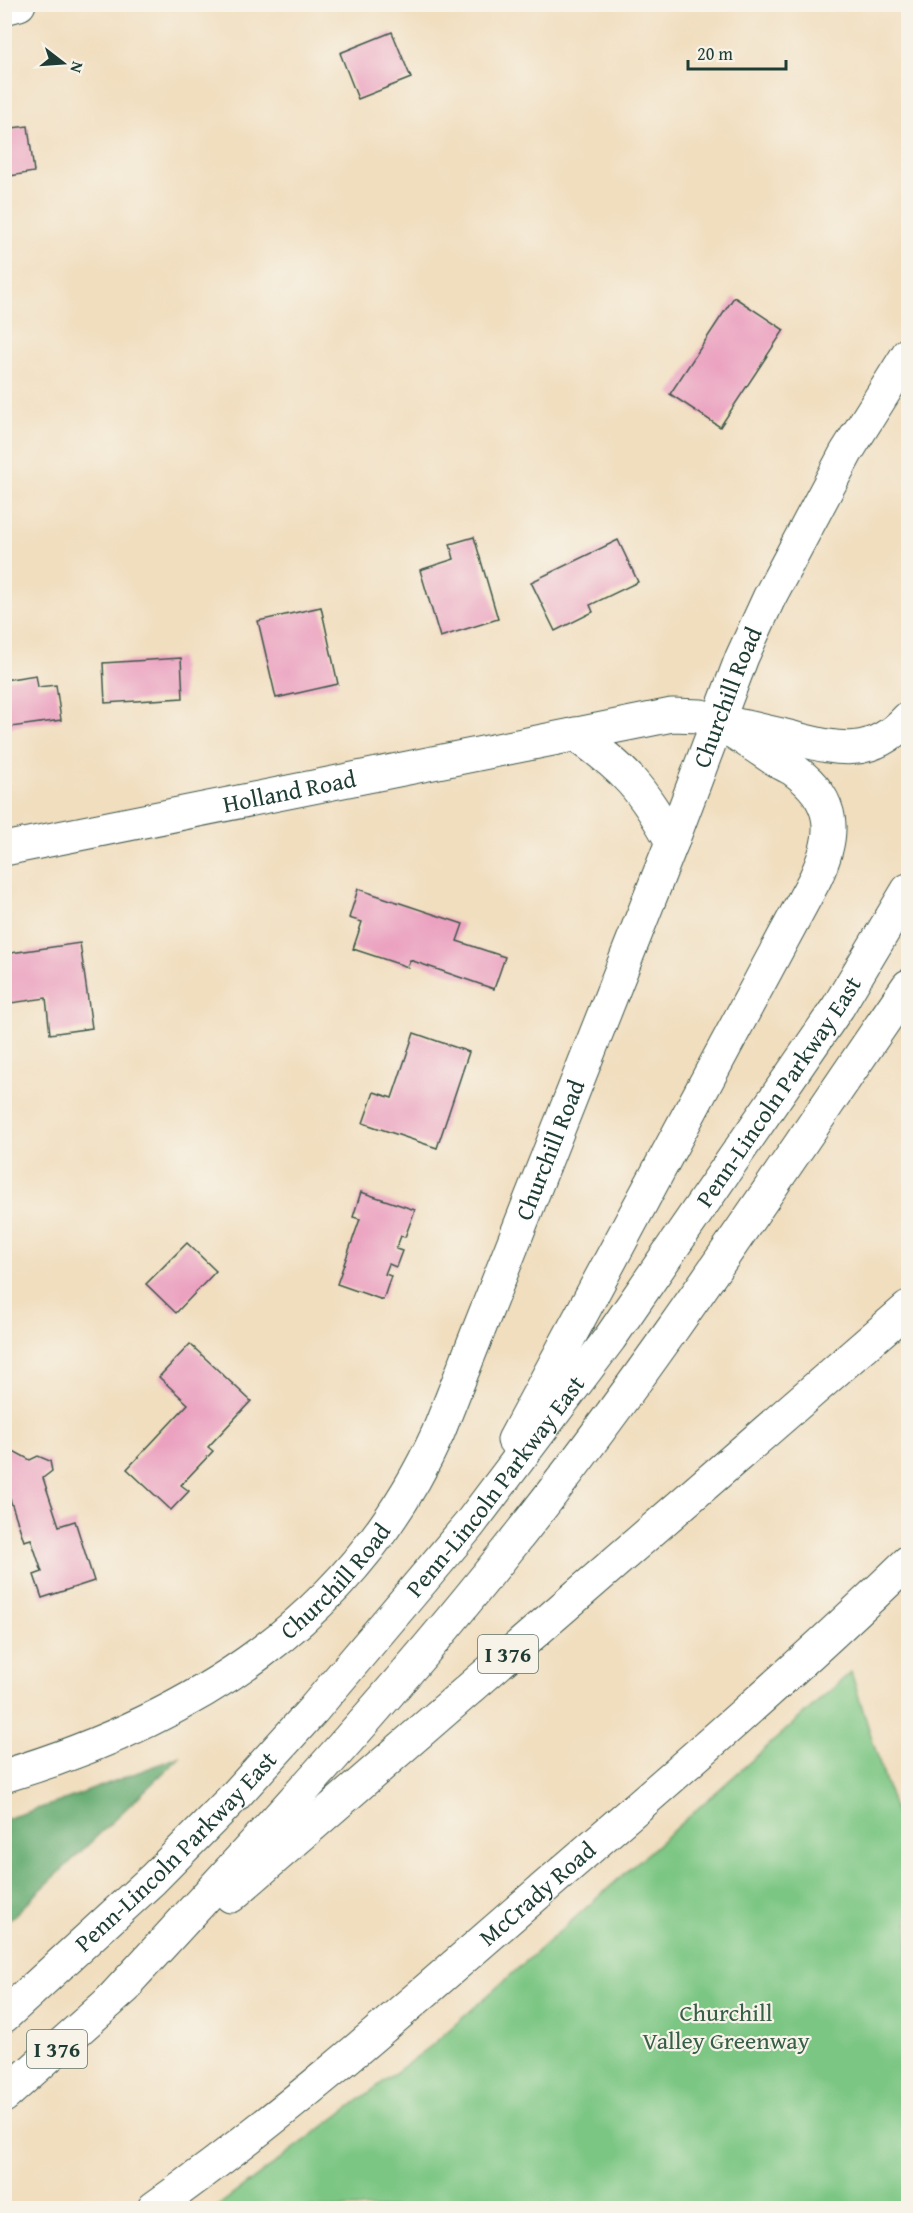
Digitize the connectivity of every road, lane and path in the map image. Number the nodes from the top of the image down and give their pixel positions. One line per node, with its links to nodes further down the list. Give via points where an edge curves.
1 (19, 4): 2 (main road)
2 (4, 8)
3 (909, 354): 5 (main road, Churchill Road, via 846,453 802,534 760,618)
4 (909, 718): 5 (main road, Holland Road, via 885,738 848,748 808,744)
5 (716, 721): 6 (main road, Holland Road, via 672,715); 7 (main road, Churchill Road); 14 (main road, via 792,769 819,793 827,808 829,844 815,879)
6 (575, 735): 7 (main road, via 608,757 640,789); 8 (main road, Holland Road)
7 (672, 842): 16 (main road, Churchill Road, via 438,1433 423,1466 387,1522 332,1591 300,1623 231,1674 105,1741)
8 (4, 849)
9 (909, 890): 12 (main road, Penn-Lincoln Parkway East / I 376)
10 (909, 911): 12 (main road)
11 (909, 986): 17 (main road, via 648,1365 519,1536 356,1732)
12 (838, 1007): 14 (main road, Penn-Lincoln Parkway East / I 376, via 610,1338)
13 (909, 1308): 17 (main road, I 376)
14 (469, 1525): 18 (main road, Penn-Lincoln Parkway East / I 376, via 321,1701 234,1797 145,1887)
15 (909, 1562): 20 (main road, McCrady Road, via 738,1720 375,2035 283,2112)
16 (4, 1776)
17 (109, 2002): 19 (main road, I 376)
18 (4, 2016)
19 (4, 2096)
20 (154, 2208)

